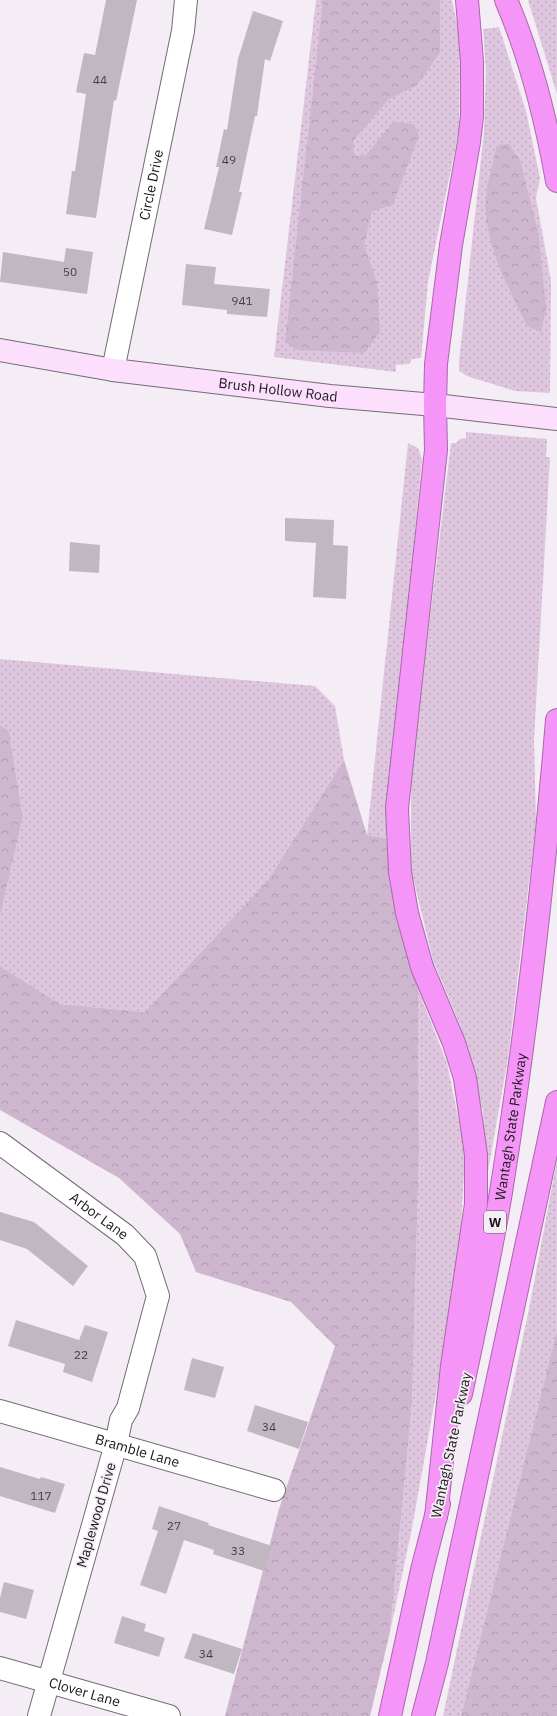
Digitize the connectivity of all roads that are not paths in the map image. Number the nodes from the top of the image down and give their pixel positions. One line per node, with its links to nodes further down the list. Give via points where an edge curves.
1 (186, 0): 6 (street, Circle Drive, via 183,31)
2 (467, 0): 7 (highway, via 472,60 472,116 451,245 436,364)
3 (506, 0): 4 (highway, via 526,50 536,85)
4 (557, 181)
5 (0, 350): 6 (main road, Brush Hollow Road)
6 (113, 370): 7 (main road, Brush Hollow Road, via 330,396)
7 (435, 405): 8 (main road, Brush Hollow Road); 16 (highway, via 436,450 397,808 400,872 407,913 422,967 454,1043 465,1078 476,1155 476,1204 452,1366)
8 (557, 419)
9 (557, 720): 16 (highway, Wantagh State Parkway / W, via 538,926 501,1193)
10 (557, 1102): 22 (highway, via 437,1663)
11 (0, 1143): 12 (street, Arbor Lane, via 125,1235 145,1256 158,1296)
12 (153, 1315): 14 (street, Maplewood Drive)
13 (0, 1411): 14 (street, Bramble Lane)
14 (116, 1444): 15 (street, Bramble Lane); 18 (street, Maplewood Drive)
15 (274, 1490)
16 (436, 1518): 21 (highway, Wantagh State Parkway / W)
17 (0, 1668): 18 (street, Clover Lane)
18 (49, 1682): 19 (street, Maplewood Drive); 20 (street, Clover Lane)
19 (39, 1716)
20 (169, 1716)
21 (390, 1716)
22 (423, 1716)

